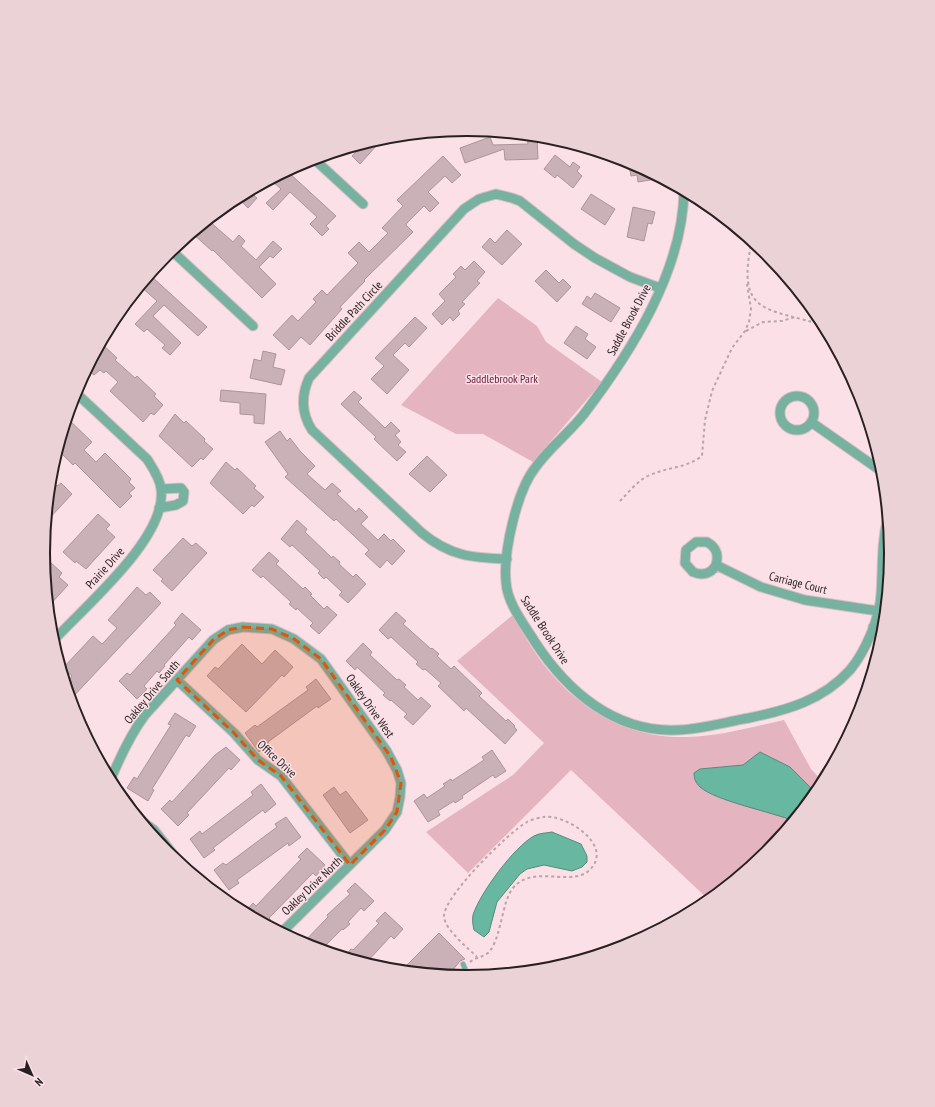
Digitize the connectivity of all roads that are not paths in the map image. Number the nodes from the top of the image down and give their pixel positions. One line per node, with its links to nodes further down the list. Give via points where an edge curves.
1 (319, 164): 3 (street)
2 (685, 198): 5 (street, Saddle Brook Drive, via 679,232)
3 (363, 204)
4 (176, 255): 6 (street)
5 (660, 288): 13 (street, Saddle Brook Drive, via 633,342 610,379 582,415 533,469 520,496); 13 (street, Briddle Path Circle, via 607,265 574,244 520,202 496,194 479,199 464,209 309,378 302,401 306,419 312,430 422,533 440,547 454,553)
6 (253, 326)
7 (81, 397): 10 (street, via 147,459)
8 (811, 422): 9 (street)
9 (876, 467)
10 (161, 488): 11 (street, Prairie Drive); 11 (street, via 181,488 184,492 183,501 176,505)
11 (159, 505): 21 (street, Prairie Drive, via 155,524 145,541)
12 (884, 537): 15 (street, Saddle Brook Drive, via 882,550)
13 (507, 559): 18 (street, Saddle Brook Drive, via 506,582 510,601 556,671 578,694 600,709 622,721 652,728 675,730 700,727 778,712 802,704 838,682 851,669 863,651)
14 (716, 565): 17 (street, Carriage Court, via 761,587 805,600)
15 (884, 581)
16 (882, 604): 17 (street, Saddle Brook Drive)
17 (878, 611): 18 (street, Saddle Brook Drive)
18 (873, 627): 19 (street)
19 (878, 628)
20 (228, 630): 22 (street, Oakley Drive South, via 213,640); 24 (street, Oakley Drive West, via 243,627 272,629 294,639 321,658 391,757 401,783 398,807 385,830)
21 (58, 636)
22 (177, 680): 23 (street, Oakley Drive South, via 136,727); 25 (street, Office Drive, via 234,733 258,760 280,776)
23 (113, 774)
24 (360, 856): 25 (street, Oakley Drive North)
25 (350, 865): 26 (street, Oakley Drive North)
26 (285, 929)
27 (464, 965): 28 (lane)
28 (466, 971)

